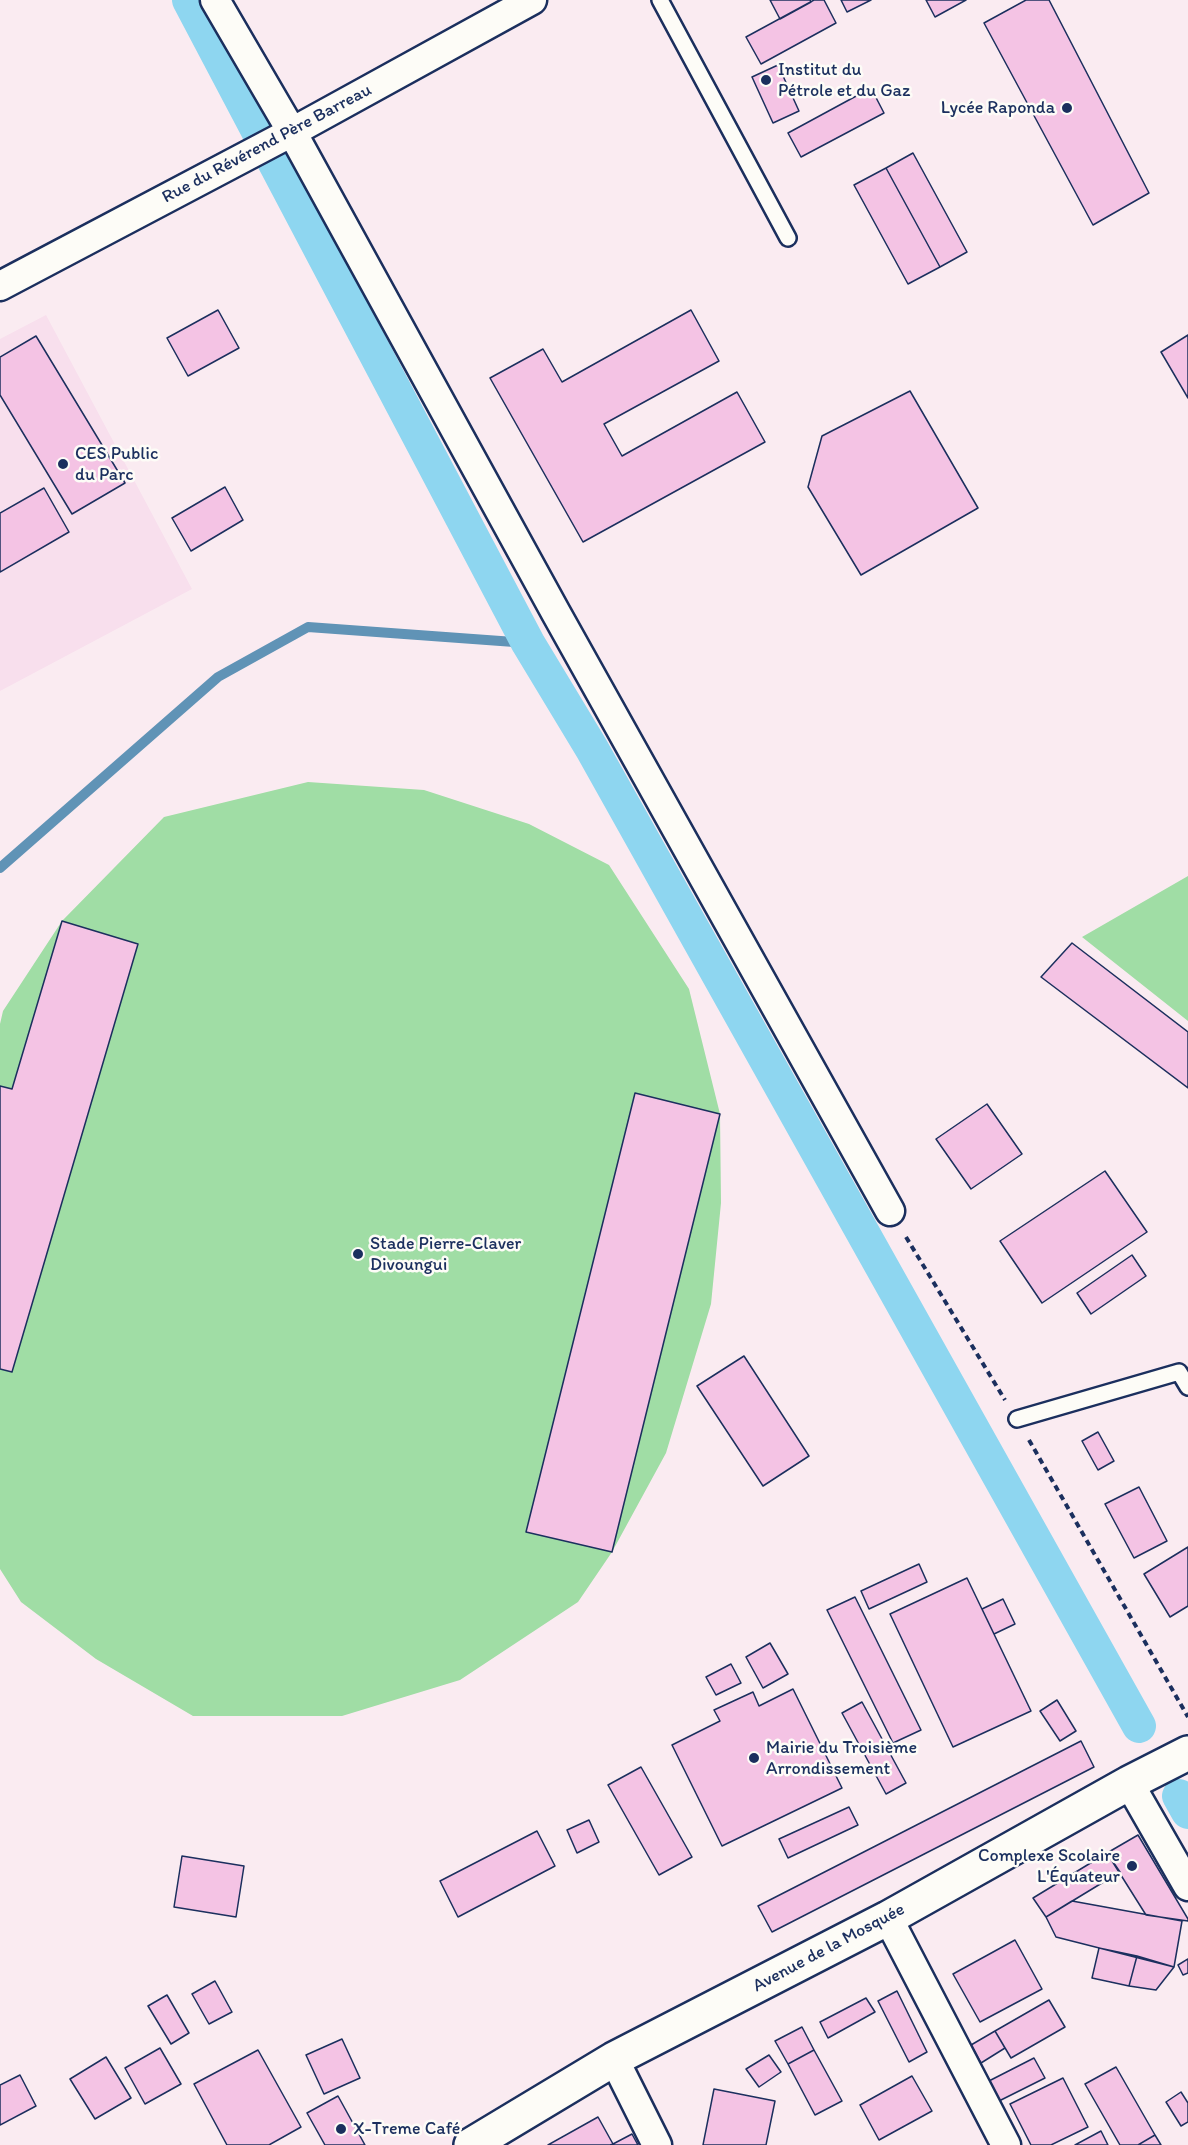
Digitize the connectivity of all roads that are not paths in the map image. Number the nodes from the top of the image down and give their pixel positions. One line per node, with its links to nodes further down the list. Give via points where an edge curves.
1 (215, 0): 4 (street)
2 (532, 0): 4 (street, Rue du Révérend Père Barreau)
3 (660, 0): 5 (lane)
4 (285, 135): 6 (street, Rue du Révérend Père Barreau); 7 (street)
5 (788, 238)
6 (0, 286)
7 (890, 1211)
8 (1188, 1387): 9 (lane, via 1179,1372)
9 (1017, 1419)
10 (1188, 1753): 11 (street, Avenue de la Mosquée)
11 (1134, 1780): 12 (street); 13 (street, Avenue de la Mosquée)
12 (1188, 1886)
13 (888, 1918): 14 (street, Avenue de la Mosquée); 17 (street)
14 (614, 2060): 15 (street, Avenue de la Mosquée); 16 (street)
15 (471, 2145)
16 (657, 2145)
17 (1006, 2145)

